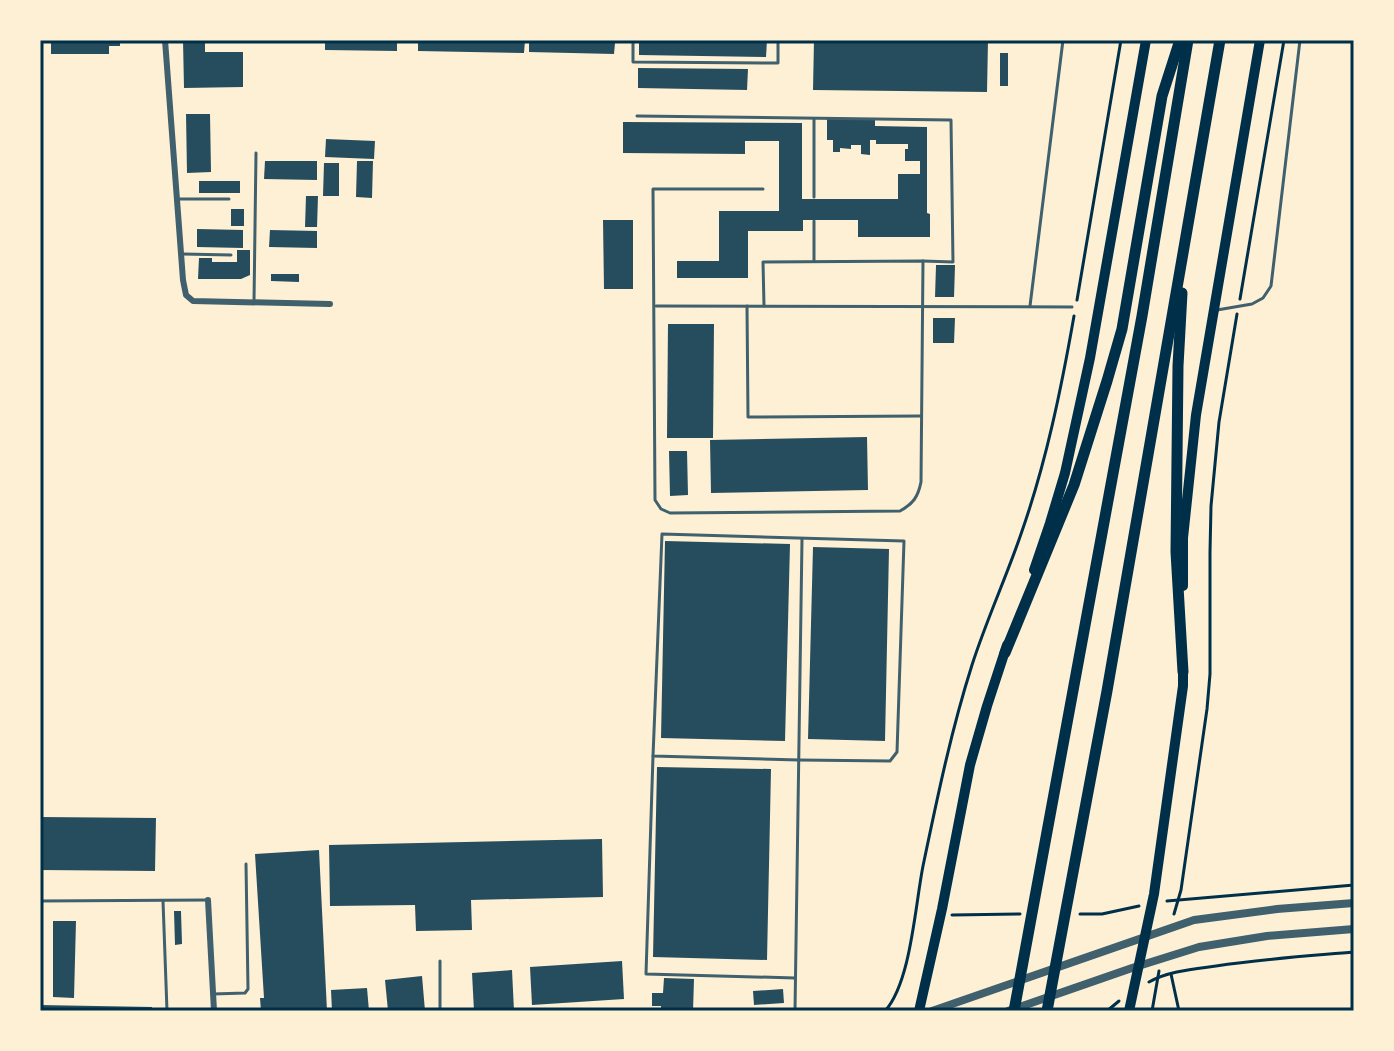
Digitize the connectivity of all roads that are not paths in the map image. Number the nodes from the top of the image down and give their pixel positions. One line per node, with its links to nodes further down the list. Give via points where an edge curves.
1 (165, 40): 16 (street)
2 (633, 40): 3 (lane, via 633,62 778,63)
3 (778, 40)
4 (1063, 40): 30 (lane)
5 (1146, 40): 35 (main road, via 1065,473)
6 (1180, 40): 35 (highway, via 1162,96 1111,368 1074,485)
7 (1188, 40): 56 (highway, via 1075,684)
8 (1220, 40): 19 (highway)
9 (1260, 40): 36 (main road, via 1196,415 1183,538)
10 (1300, 40): 32 (lane, via 1271,286 1252,304)
11 (637, 116): 12 (lane)
12 (814, 119): 15 (lane); 22 (lane, via 951,120 953,262)
13 (256, 153): 24 (lane)
14 (763, 189): 26 (lane, via 653,189)
15 (814, 197)
16 (177, 199): 17 (lane); 20 (street)
17 (229, 199)
18 (814, 221): 23 (lane)
19 (1184, 244): 36 (highway, via 1176,481); 57 (highway)
20 (181, 254): 21 (lane); 24 (street, via 186,295 193,301)
21 (231, 255)
22 (923, 261): 23 (lane); 29 (lane)
23 (814, 262): 28 (lane, via 763,262)
24 (254, 302): 25 (street)
25 (330, 304)
26 (655, 306): 27 (lane); 33 (lane, via 655,500 670,513 900,511 919,493)
27 (747, 306): 28 (lane); 33 (lane, via 748,417)
28 (764, 306): 29 (lane)
29 (923, 306): 30 (lane); 33 (lane)
30 (1029, 307): 31 (lane)
31 (1072, 307)
32 (1217, 310)
33 (923, 416)
34 (802, 537): 37 (lane, via 662,534); 38 (lane); 38 (lane, via 904,541 897,752 890,761)
35 (1005, 653): 54 (main road, via 970,765)
36 (1183, 672): 45 (main road)
37 (653, 756): 38 (lane); 48 (lane, via 646,974)
38 (799, 760): 48 (lane)
39 (246, 864): 49 (lane, via 248,989)
40 (208, 900): 42 (lane); 49 (street)
41 (40, 901): 42 (lane)
42 (163, 901): 50 (lane)
43 (1354, 903): 45 (street, via 1194,920)
44 (1354, 929): 47 (street, via 1199,947)
45 (1145, 936): 47 (main road); 55 (street)
46 (440, 961): 52 (lane)
47 (1139, 966): 56 (street); 58 (main road)
48 (795, 978): 53 (lane)
49 (213, 994): 51 (street)
50 (167, 1011)
51 (214, 1011)
52 (440, 1011)
53 (795, 1011)
54 (919, 1011)
55 (932, 1011)
56 (1011, 1011)
57 (1047, 1011)
58 (1129, 1011)

